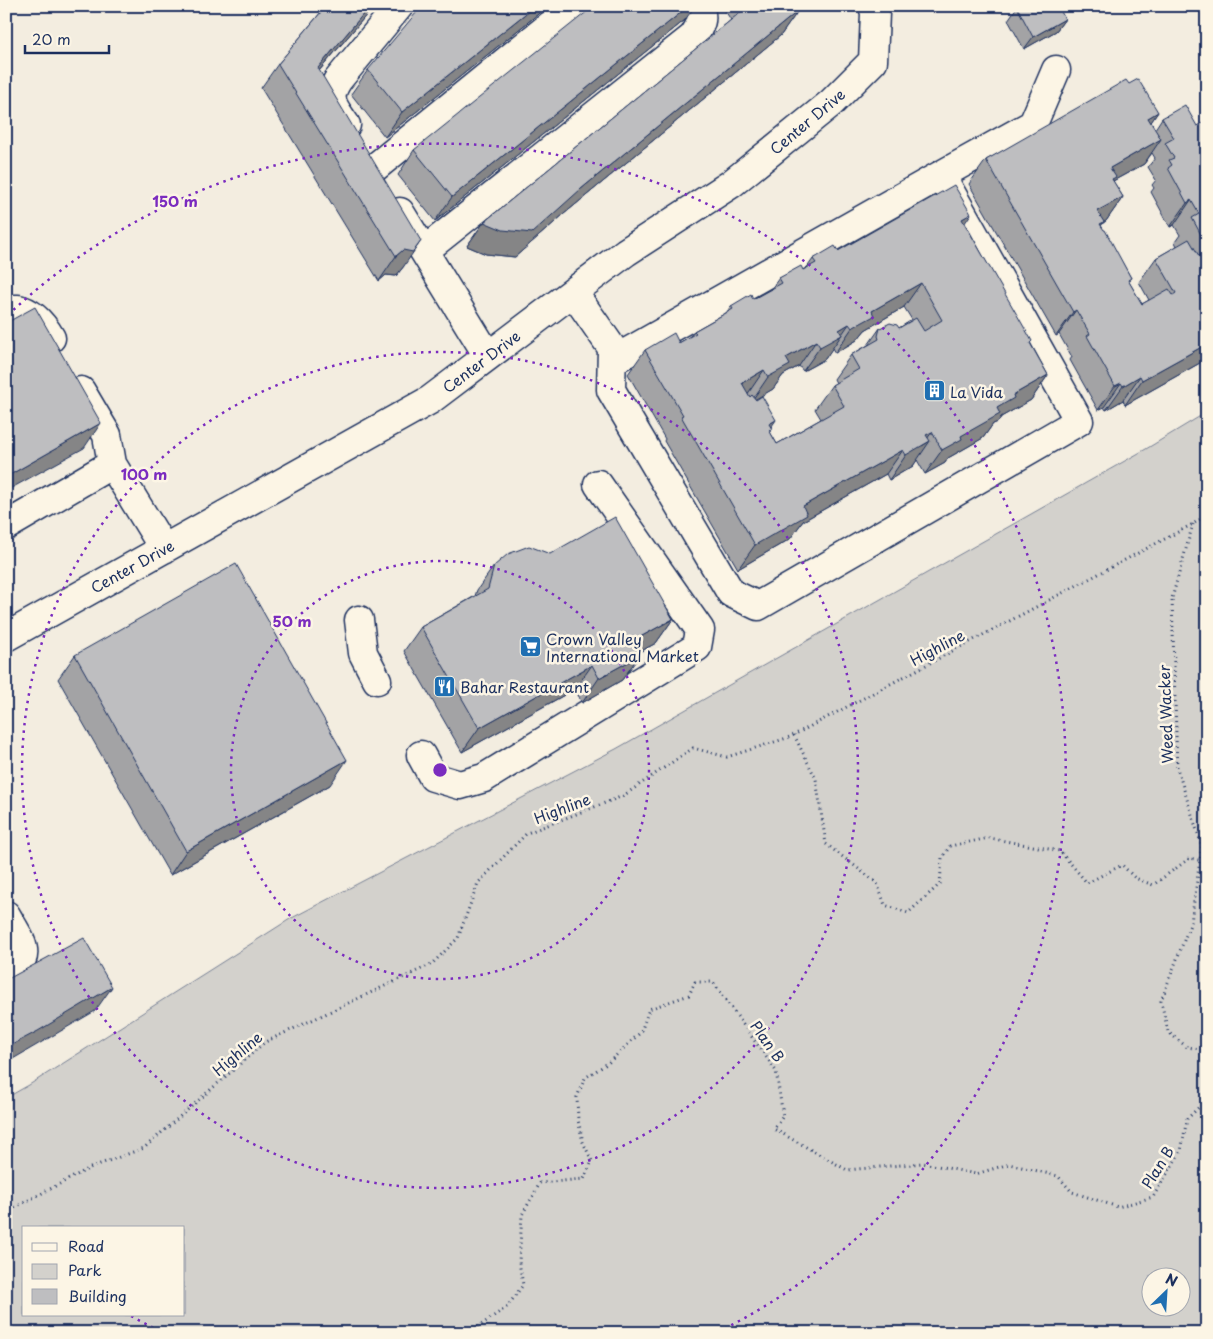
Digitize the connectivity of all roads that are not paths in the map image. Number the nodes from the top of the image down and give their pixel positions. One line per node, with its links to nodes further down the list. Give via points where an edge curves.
1 (399, 6): 7 (street, via 332,90 332,103)
2 (574, 6): 7 (street)
3 (698, 6): 8 (street, via 701,24 693,37)
4 (873, 6): 9 (street, Center Drive, via 873,61 831,103 731,184 626,252)
5 (1056, 70): 6 (street, via 1033,124)
6 (941, 175): 12 (street); 12 (street, via 1079,421 758,606 731,593 610,390)
7 (382, 183): 8 (street)
8 (424, 251): 11 (street)
9 (573, 292): 11 (street, Center Drive); 12 (street, via 612,348)
10 (6, 309): 13 (street, via 20,310 35,318 47,332 107,435)
11 (488, 356): 16 (street, Center Drive, via 430,400)
12 (612, 361)
13 (112, 464): 15 (street); 16 (street)
14 (598, 484): 20 (street, via 700,630 697,647 484,778 460,785 433,777)
15 (6, 526)
16 (164, 548): 18 (street, Center Drive)
17 (360, 620): 19 (street, via 363,653)
18 (6, 637)
19 (377, 680)
20 (421, 755)
21 (6, 915): 22 (street, via 23,946 22,958)
22 (6, 971)

